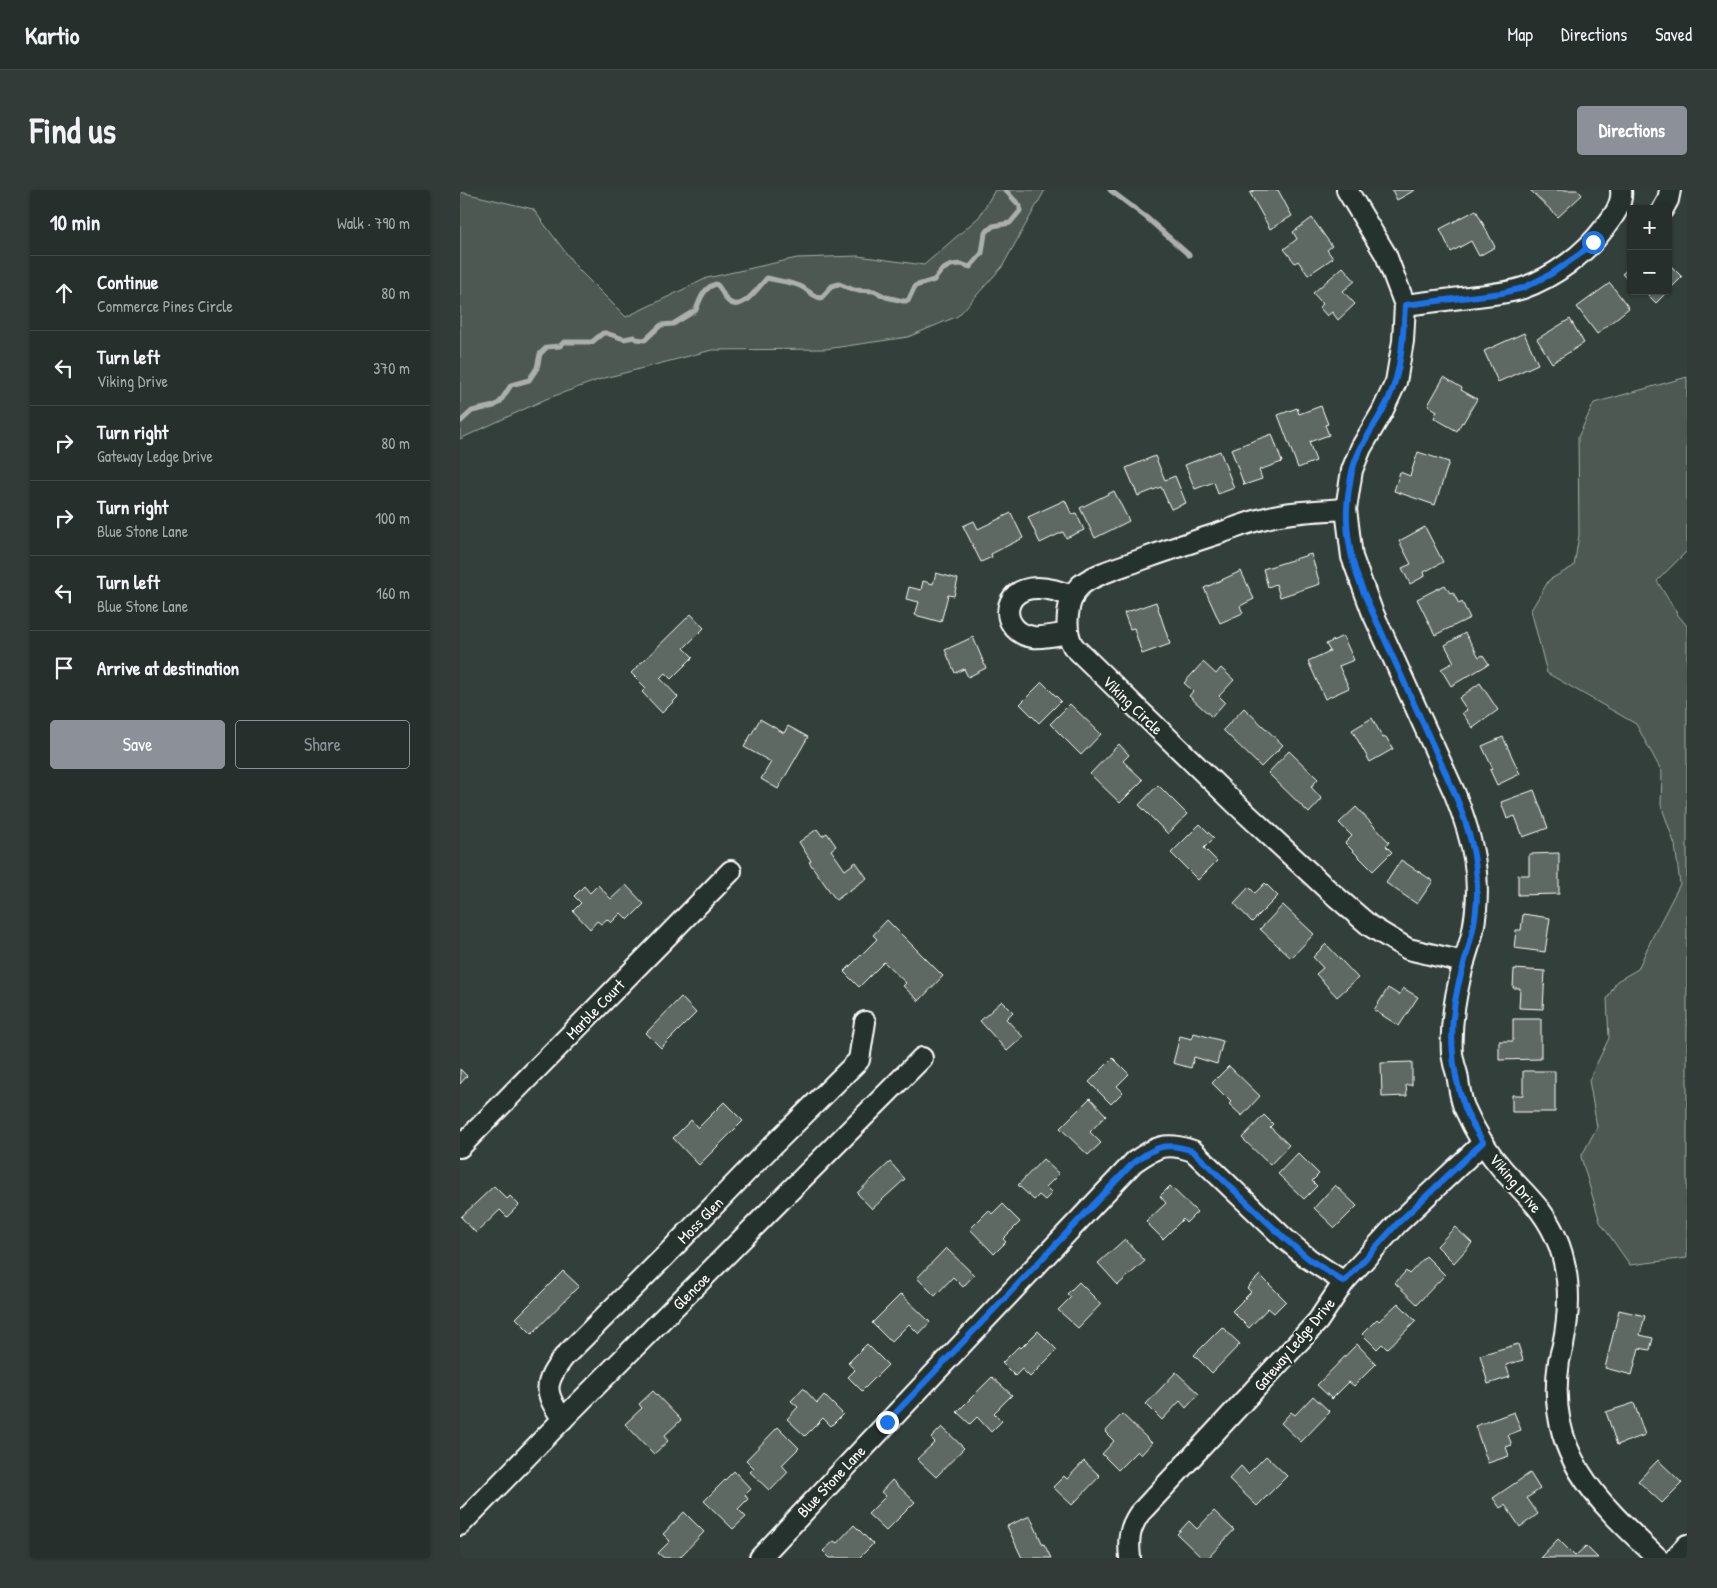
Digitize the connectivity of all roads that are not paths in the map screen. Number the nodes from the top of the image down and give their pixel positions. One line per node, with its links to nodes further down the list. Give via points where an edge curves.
1 (1347, 190): 6 (street, via 1386,255)
2 (1621, 190): 5 (street)
3 (1670, 190): 4 (street)
4 (1665, 205)
5 (1623, 215): 6 (street, via 1580,254 1523,288)
6 (1405, 305): 7 (street, Viking Drive, via 1396,382 1352,470)
7 (1346, 509): 8 (street, via 1267,518 1107,572 1081,585); 11 (street, Viking Drive, via 1354,568 1455,794 1470,837 1478,892 1473,931)
8 (1073, 597): 9 (street); 9 (street, via 1049,589 1027,588 1016,594 1008,609 1010,621 1026,635)
9 (1068, 633): 11 (street, Viking Circle, via 1073,646 1165,736 1370,926 1403,947)
10 (731, 871): 15 (street, Marble Court)
11 (1464, 962): 14 (street, Viking Drive, via 1453,1018 1452,1054 1464,1106)
12 (865, 1022): 17 (street, Moss Glen, via 859,1060 558,1364 547,1386 552,1405)
13 (922, 1058): 17 (street, Glencoe)
14 (1483, 1142): 16 (street, Gateway Ledge Drive, via 1397,1224); 22 (street, Viking Drive, via 1503,1170 1537,1205 1549,1224 1565,1266 1568,1312 1559,1359 1557,1399 1562,1434 1569,1453 1596,1498)
15 (460, 1147)
16 (1344, 1282): 20 (street, Blue Stone Lane, via 1285,1239 1193,1151 1169,1145 1154,1148 1134,1162); 21 (street, Gateway Ledge Drive, via 1318,1321 1139,1514 1131,1527)
17 (563, 1419): 18 (street, Glencoe)
18 (460, 1525)
19 (1687, 1546): 23 (street)
20 (760, 1558)
21 (1130, 1558)
22 (1658, 1558)
23 (1675, 1558)

